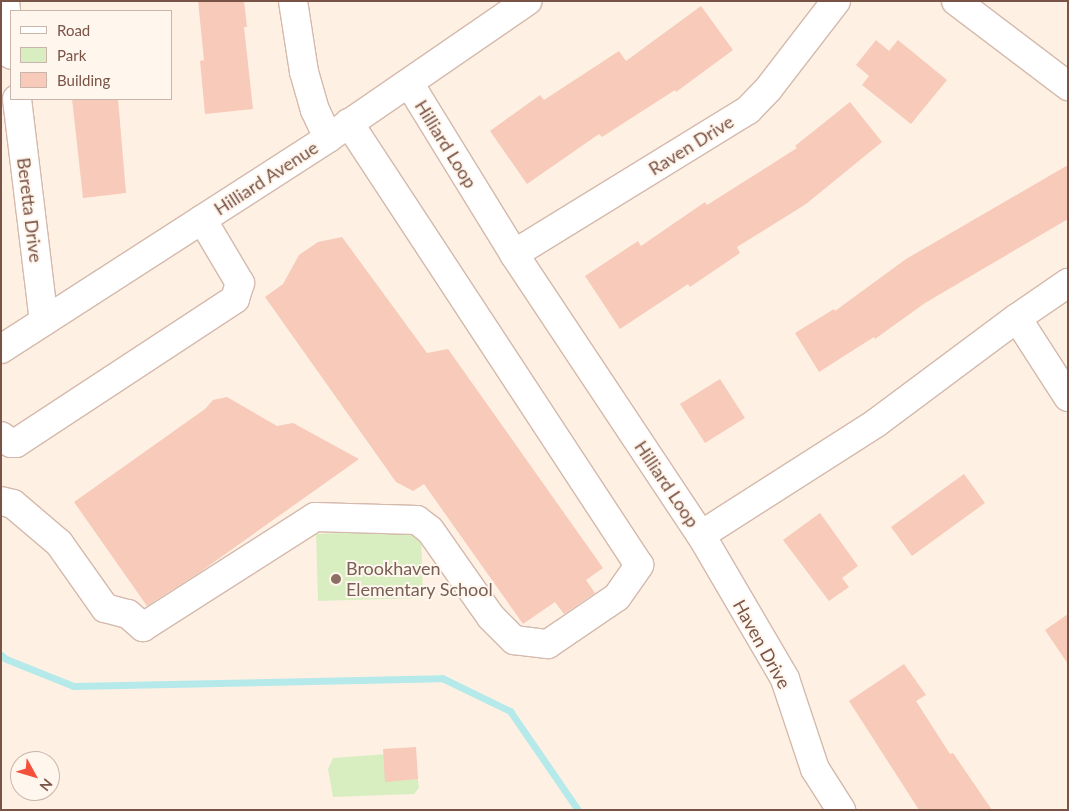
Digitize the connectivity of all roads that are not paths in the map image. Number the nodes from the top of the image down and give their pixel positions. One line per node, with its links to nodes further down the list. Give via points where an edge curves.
1 (5, 1): 6 (street)
2 (293, 1): 10 (street, via 304,72 315,110)
3 (527, 1): 7 (street, Hilliard Avenue)
4 (836, 1): 12 (street, Raven Drive, via 769,88 748,110)
5 (956, 1): 8 (street)
6 (10, 46)
7 (409, 83): 10 (street, Hilliard Avenue); 12 (street, Hilliard Loop)
8 (1068, 86)
9 (17, 100): 15 (street, Beretta Drive)
10 (339, 131): 11 (street, Hilliard Avenue); 19 (street, via 638,565 617,597 548,644 514,640 491,617 430,530 417,520 314,516 143,627 128,614 105,608 59,543 13,504)
11 (202, 219): 15 (street, Hilliard Avenue); 18 (street, via 240,284 235,299 16,443)
12 (514, 254): 20 (street, Hilliard Loop)
13 (1068, 283): 14 (street, Hilliard Loop)
14 (1017, 318): 17 (street); 20 (street, Hilliard Loop, via 876,423)
15 (44, 321): 16 (street, Hilliard Avenue)
16 (1, 348)
17 (1068, 397)
18 (2, 437)
19 (1, 501)
20 (701, 535): 21 (street, Haven Drive, via 784,678 815,769)
21 (841, 810)

